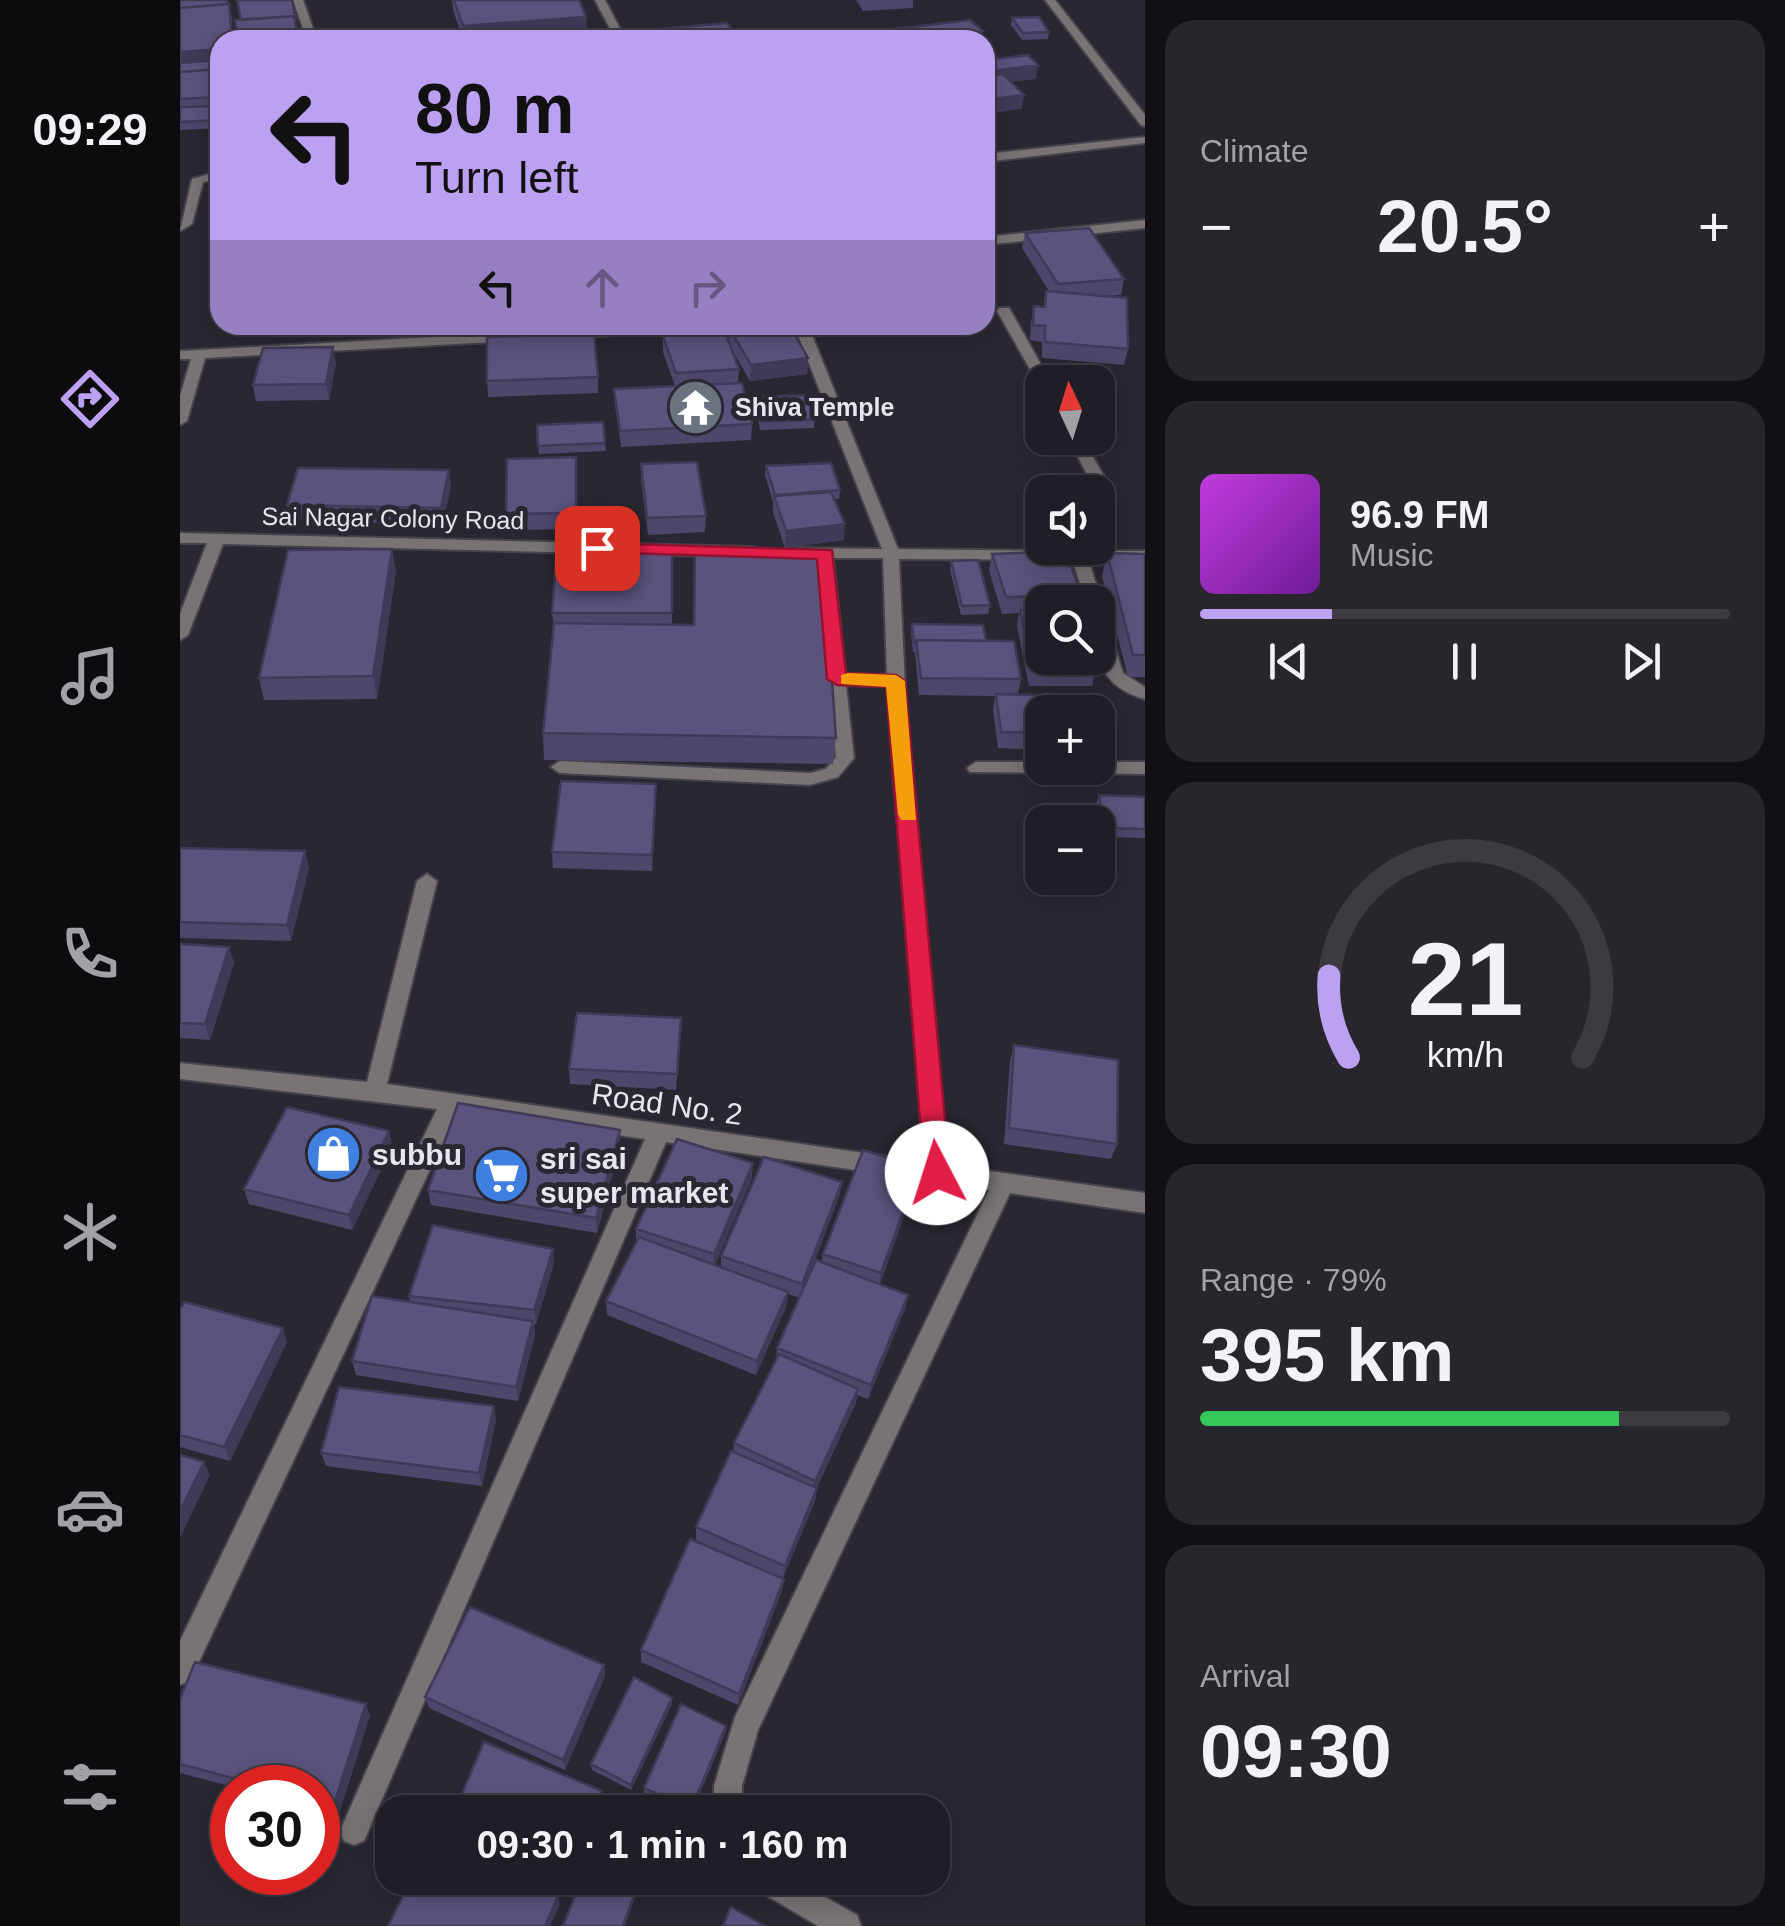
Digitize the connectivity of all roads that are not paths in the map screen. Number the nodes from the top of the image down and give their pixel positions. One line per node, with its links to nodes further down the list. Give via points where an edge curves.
1 (298, 0): 4 (street)
2 (600, 0): 5 (street)
3 (1050, 0): 6 (street)
4 (308, 30)
5 (616, 30)
6 (1145, 122)
7 (1145, 140): 8 (street)
8 (995, 157)
9 (210, 177): 11 (street, via 198,179)
10 (1145, 224): 12 (street)
11 (180, 227)
12 (995, 240)
13 (1004, 311): 18 (street)
14 (544, 335): 16 (street)
15 (805, 335): 24 (street)
16 (199, 354): 17 (street); 19 (street)
17 (180, 356)
18 (1034, 365)
19 (180, 421)
20 (180, 538): 21 (street, Sai Nagar Colony Road)
21 (217, 539): 23 (street, Sai Nagar Colony Road); 29 (street)
22 (1025, 551): 24 (street)
23 (766, 552)
24 (891, 552): 27 (street); 32 (street)
25 (786, 553): 27 (street)
26 (1115, 553): 28 (street)
27 (825, 554): 31 (street)
28 (1145, 556)
29 (180, 635)
30 (1113, 675): 33 (street, via 1123,687)
31 (837, 679): 32 (street); 34 (street, via 845,758 832,773 810,779)
32 (896, 681): 42 (street)
33 (1145, 693)
34 (560, 767)
35 (976, 768): 36 (street)
36 (1145, 768)
37 (427, 882): 39 (street)
38 (180, 1071): 39 (street, Road No. 2)
39 (376, 1091): 40 (street, Road No. 2)
40 (450, 1104): 41 (street, Road No. 2); 45 (street)
41 (658, 1133): 42 (street, Road No. 2); 47 (street)
42 (937, 1173): 43 (street, Road No. 2)
43 (1004, 1181): 44 (street, Road No. 2); 46 (street, via 745,1727)
44 (1145, 1203)
45 (180, 1671)
46 (728, 1795)
47 (354, 1831)
48 (793, 1895): 49 (street)
49 (846, 1926)

